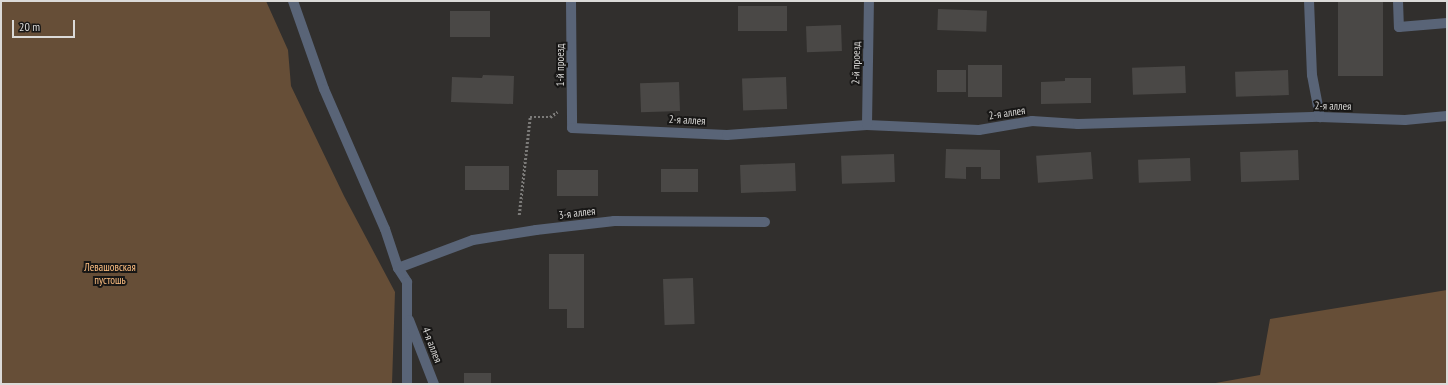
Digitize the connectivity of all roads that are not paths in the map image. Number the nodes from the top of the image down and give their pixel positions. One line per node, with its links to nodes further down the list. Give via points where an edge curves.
1 (293, 1): 12 (street, via 324,89 385,229)
2 (571, 1): 10 (street, 1-й проезд)
3 (868, 1): 9 (street, 2-й проезд)
4 (1309, 1): 8 (street, via 1312,74)
5 (1398, 1): 6 (street, via 1399,27)
6 (1447, 23)
7 (1447, 116): 8 (street, 2-я аллея, via 1405,120)
8 (1320, 117): 9 (street, 2-я аллея, via 1078,124 1032,121 979,130)
9 (867, 125): 10 (street, 2-я аллея, via 727,135)
10 (572, 128)
11 (765, 222): 12 (street, 3-я аллея, via 614,221 544,229 473,240)
12 (398, 268): 13 (street, via 407,282)
13 (407, 314): 14 (street); 15 (street, 4-я аллея)
14 (406, 384)
15 (434, 384)

